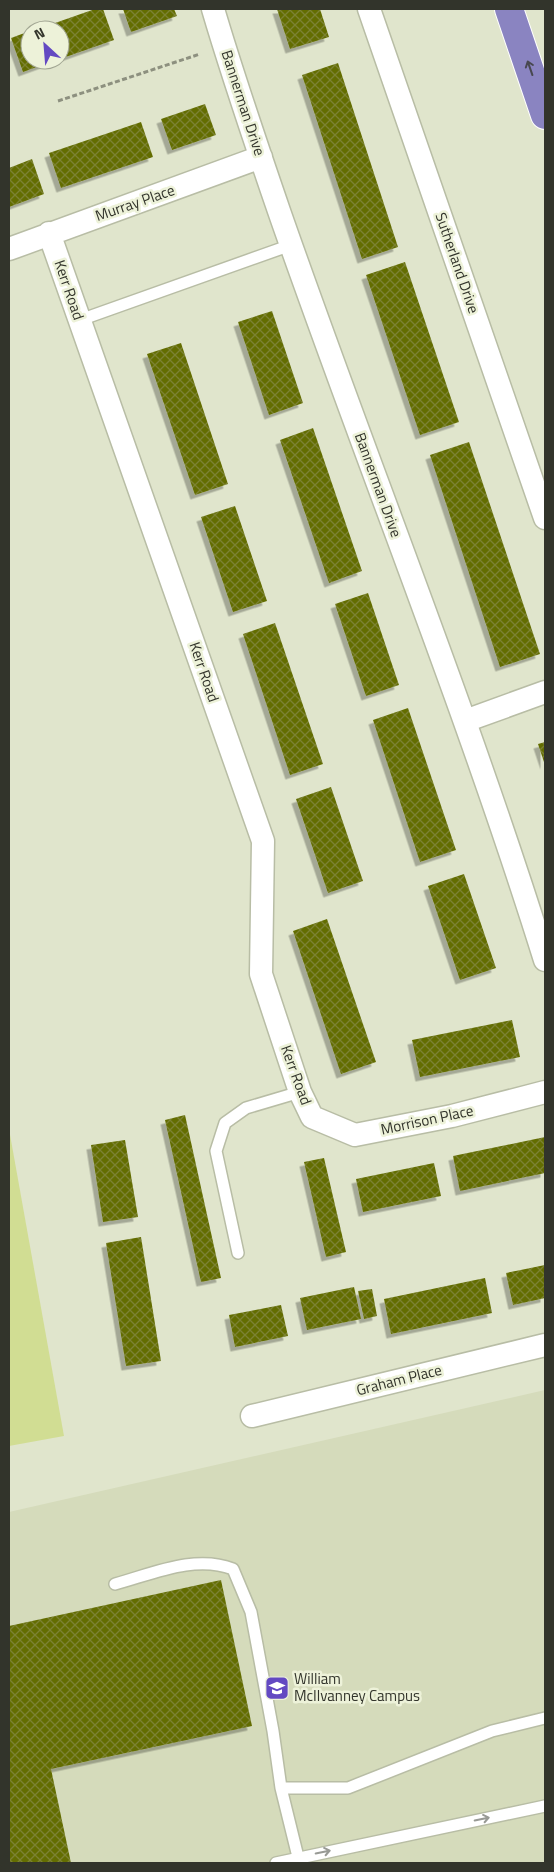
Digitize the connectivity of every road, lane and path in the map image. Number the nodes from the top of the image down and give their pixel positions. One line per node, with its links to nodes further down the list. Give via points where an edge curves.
1 (213, 9): 4 (street, Bannerman Drive)
2 (369, 9): 12 (street, Sutherland Drive)
3 (509, 9): 6 (highway, one-way to 3)
4 (224, 46): 5 (path); 7 (street, Bannerman Drive)
5 (58, 101)
6 (545, 115)
7 (261, 157): 8 (street, Murray Place); 9 (street, Bannerman Drive)
8 (49, 233): 10 (street, Murray Place); 11 (street, Kerr Road)
9 (291, 245): 11 (lane); 14 (street, Bannerman Drive)
10 (9, 249)
11 (80, 320): 16 (street, Kerr Road, via 264,841 261,974)
12 (545, 518)
13 (545, 692): 14 (street)
14 (465, 721): 15 (street, Bannerman Drive)
15 (545, 960)
16 (300, 1092): 18 (street, Kerr Road); 19 (lane, via 246,1108 225,1123 216,1151)
17 (545, 1092): 18 (street, Morrison Place, via 355,1136)
18 (312, 1117)
19 (238, 1253)
20 (545, 1344): 21 (street, Graham Place)
21 (252, 1416)
22 (114, 1584): 24 (lane, via 196,1563 219,1564 233,1569 251,1612)
23 (545, 1718): 24 (lane, via 492,1731 348,1788)
24 (281, 1788): 26 (lane)
25 (545, 1806): 26 (lane, one-way to 25)
26 (298, 1858): 27 (lane)
27 (276, 1863)

